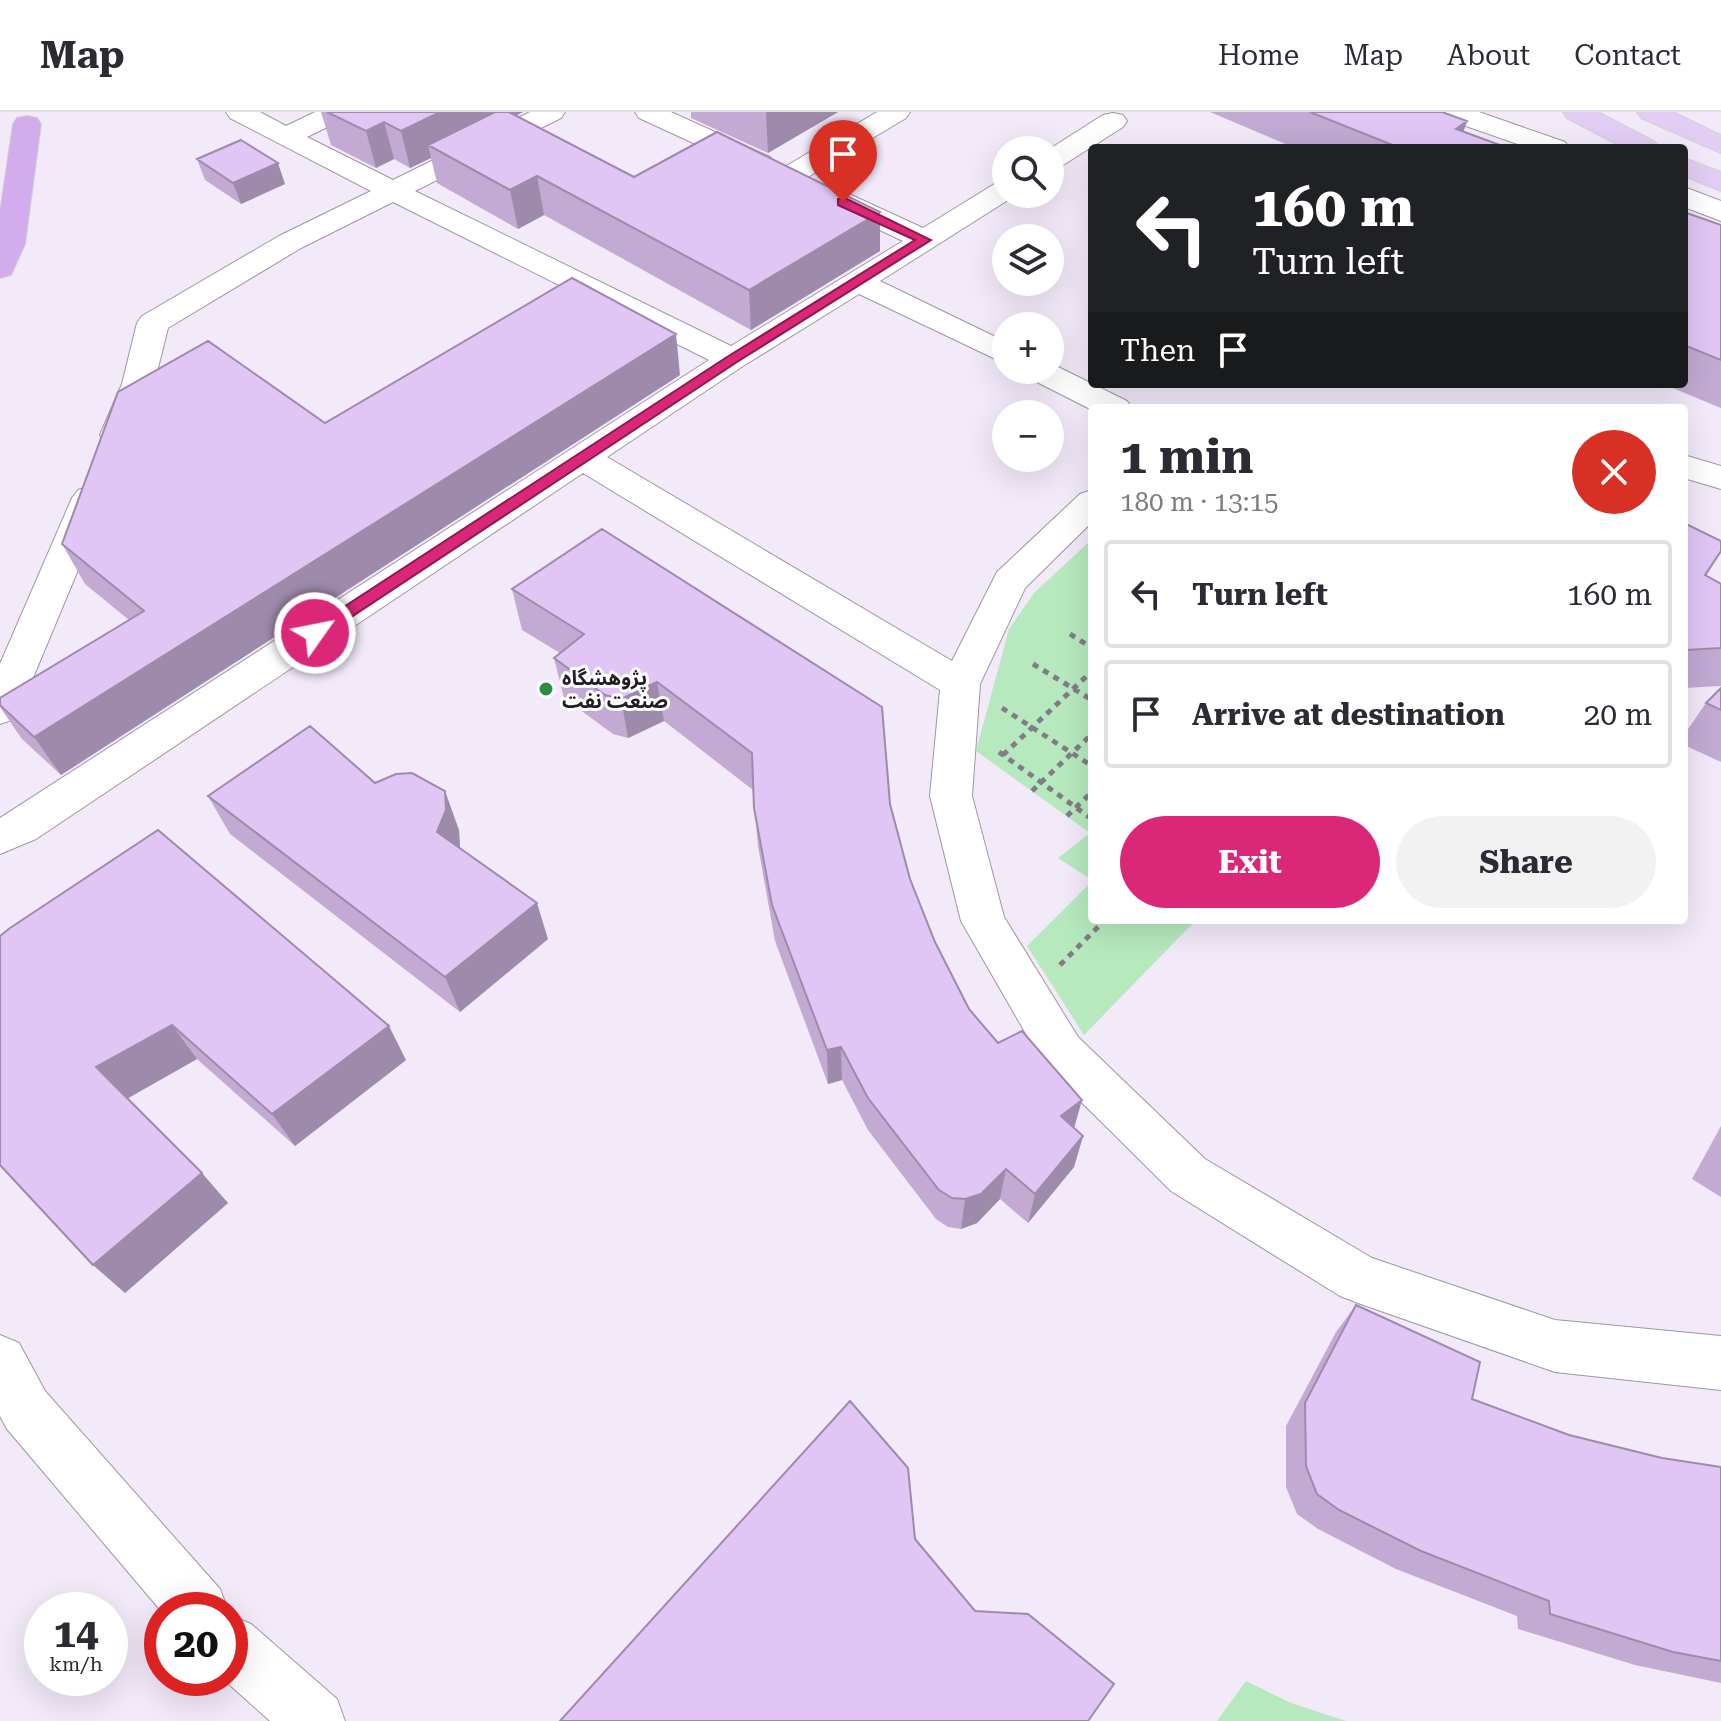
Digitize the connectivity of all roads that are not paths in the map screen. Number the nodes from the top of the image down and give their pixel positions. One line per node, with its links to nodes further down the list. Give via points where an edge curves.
1 (240, 112): 11 (lane)
2 (336, 112): 11 (lane)
3 (551, 112): 20 (lane)
4 (649, 112): 18 (lane)
5 (896, 112): 18 (lane)
6 (1089, 112): 15 (lane, via 1113,121)
7 (1453, 112): 12 (lane)
8 (1577, 112): 13 (main road)
9 (1651, 112): 14 (main road)
10 (30, 118): 17 (highway); 25 (highway, via 10,244)
11 (285, 137): 20 (lane)
12 (1544, 144)
13 (1637, 144)
14 (1721, 145)
15 (1064, 152)
16 (1688, 168): 19 (main road)
17 (0, 173)
18 (788, 177): 24 (lane)
19 (1721, 182)
20 (394, 189): 28 (lane); 36 (lane, via 290,242 153,323 138,384)
21 (992, 198): 24 (lane)
22 (1688, 198): 23 (lane)
23 (1721, 212)
24 (925, 240): 26 (lane)
25 (0, 269)
26 (859, 282): 27 (lane); 28 (lane)
27 (992, 347)
28 (732, 359): 31 (lane)
29 (1064, 383): 30 (lane)
30 (1107, 404)
31 (583, 458): 35 (lane); 37 (lane)
32 (1688, 467): 33 (lane)
33 (1721, 478)
34 (1088, 506): 35 (lane, via 1010,581)
35 (976, 693): 39 (lane, via 951,796 983,921 1061,1051 1188,1175 1358,1278 1555,1346)
36 (0, 709)
37 (0, 837)
38 (0, 1362): 40 (lane, via 26,1410)
39 (1721, 1363)
40 (183, 1592)
41 (248, 1661): 42 (lane)
42 (315, 1721)

